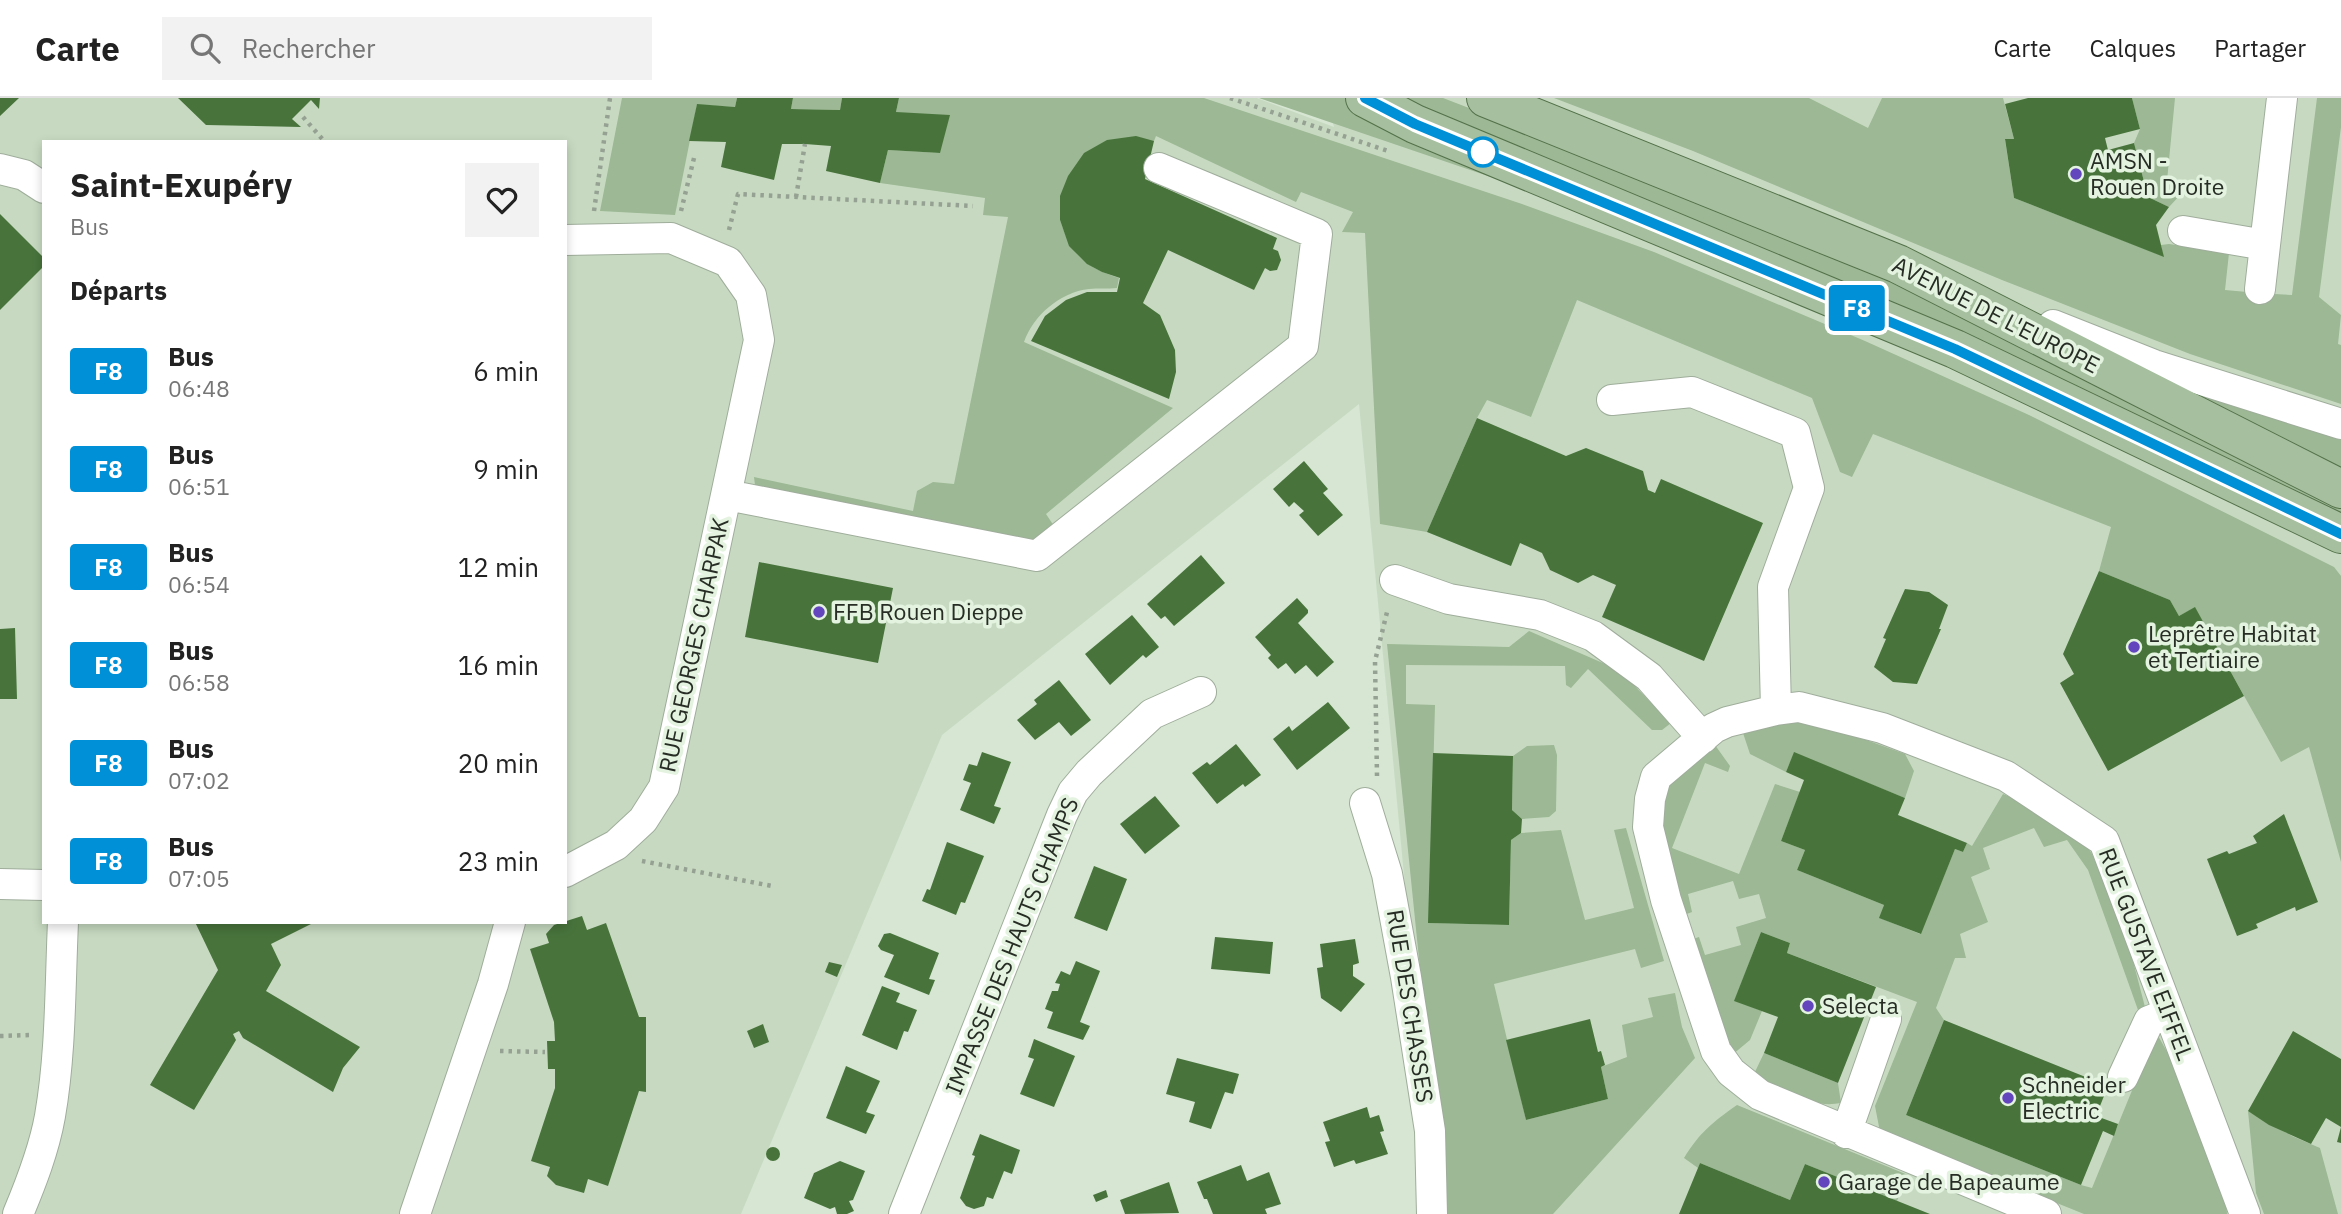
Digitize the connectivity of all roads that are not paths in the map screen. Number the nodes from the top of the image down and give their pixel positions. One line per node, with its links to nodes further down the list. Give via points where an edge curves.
1 (1365, 98): 16 (main road, AVENUE DE L'EUROPE, via 1415,124 1955,349)
2 (1486, 98): 10 (main road, AVENUE DE L'EUROPE)
3 (2282, 98): 9 (street)
4 (1159, 168): 15 (street, via 1317,234 1303,346 1037,555)
5 (0, 169): 6 (street, via 24,175)
6 (42, 187)
7 (2183, 231): 9 (street)
8 (567, 240): 15 (street, RUE GEORGES CHARPAK, via 671,238 728,262 751,295 759,340)
9 (2265, 245): 11 (street)
10 (1898, 264): 13 (street, via 2154,365); 14 (main road, AVENUE DE L'EUROPE)
11 (2260, 289)
12 (1612, 400): 19 (street, via 1692,392 1794,433 1809,488 1773,587)
13 (2341, 424)
14 (2341, 489)
15 (727, 495): 22 (street, RUE GEORGES CHARPAK, via 664,787 643,820 616,845)
16 (2341, 534)
17 (1395, 580): 20 (street, via 1449,599 1540,615 1593,636 1649,677)
18 (1201, 692): 34 (street, IMPASSE DES HAUTS CHAMPS, via 1152,714 1073,792)
19 (1776, 710): 20 (street, RUE GUSTAVE EIFFEL, via 1727,722); 27 (street, RUE GUSTAVE EIFFEL, via 1799,707 1882,728 2006,776 2104,841)
20 (1703, 738): 30 (street, RUE GUSTAVE EIFFEL, via 1657,777 1648,827 1666,900 1716,1051 1731,1072 1760,1095)
21 (1364, 803): 35 (street, RUE DES CHASSES, via 1387,874 1406,977 1430,1131)
22 (567, 871)
23 (0, 884): 24 (street)
24 (42, 885)
25 (63, 924): 32 (street, via 49,1120)
26 (509, 924): 33 (street)
27 (2169, 1013): 29 (street, via 2148,1021); 31 (street, RUE GUSTAVE EIFFEL)
28 (1886, 1018): 30 (street)
29 (2123, 1077)
30 (1846, 1132): 36 (street, RUE GUSTAVE EIFFEL)
31 (2242, 1211)
32 (18, 1214)
33 (415, 1214)
34 (904, 1214)
35 (1432, 1214)
36 (2046, 1214)

